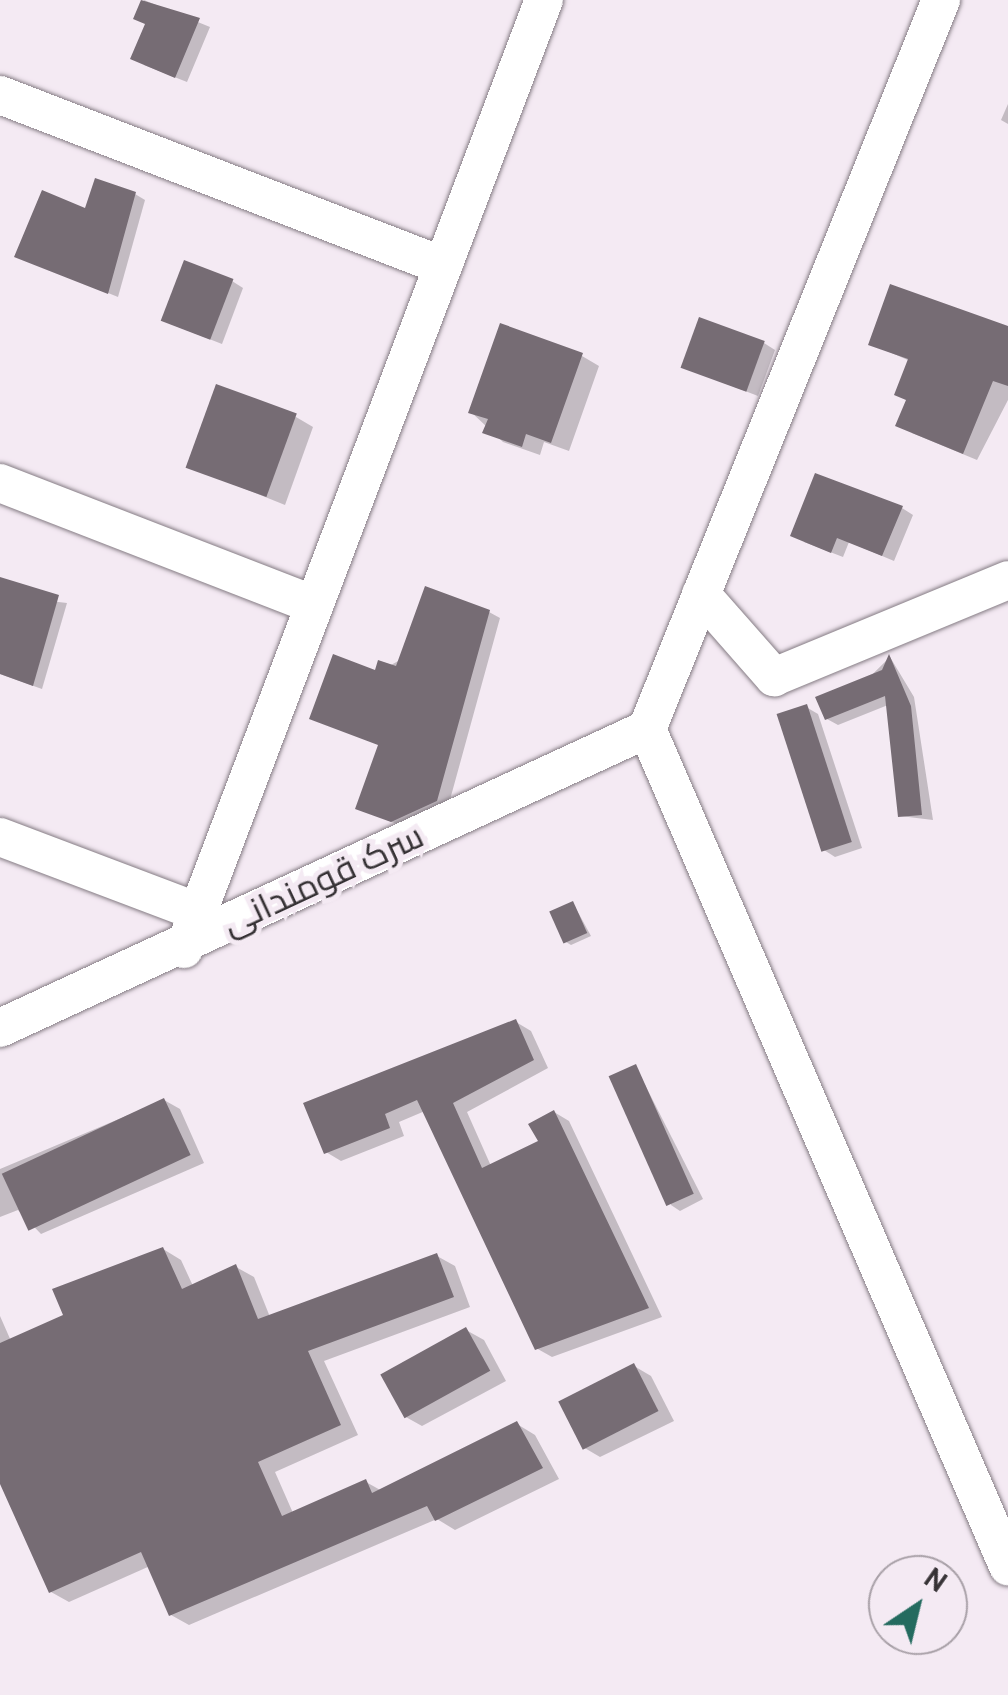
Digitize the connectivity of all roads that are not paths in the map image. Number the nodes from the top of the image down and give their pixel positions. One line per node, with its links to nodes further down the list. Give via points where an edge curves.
1 (544, 0): 4 (street)
2 (941, 0): 7 (street)
3 (0, 95): 4 (street)
4 (443, 266): 8 (street)
5 (0, 484): 8 (street)
6 (1008, 580): 7 (street, via 774,677)
7 (702, 594): 9 (street)
8 (314, 605): 11 (street)
9 (648, 728): 12 (street, سرک قومندانی); 14 (street)
10 (0, 837): 11 (street)
11 (196, 911): 12 (street)
12 (184, 949): 13 (street, سرک قومندانی)
13 (0, 1028)
14 (1008, 1566)

